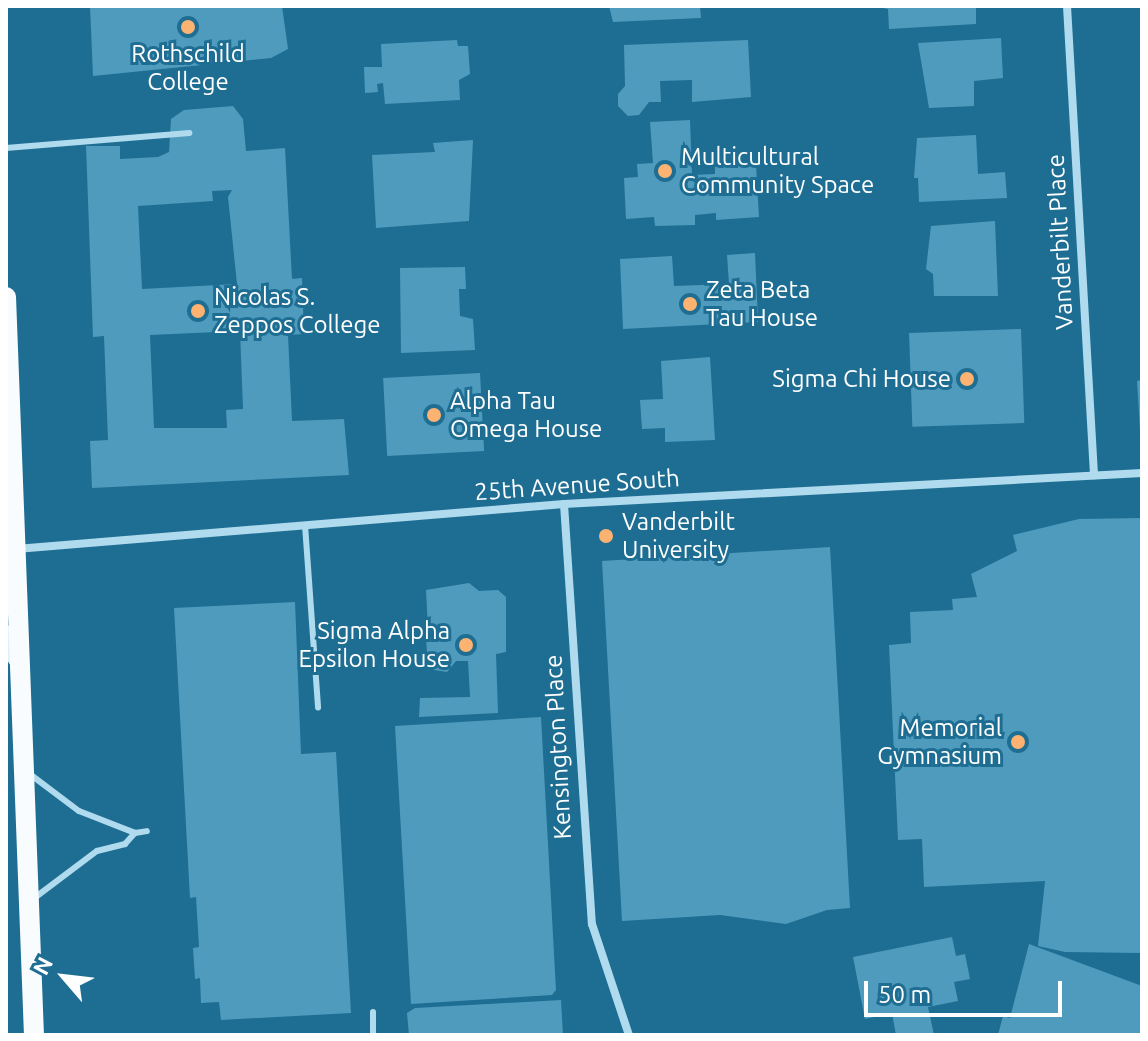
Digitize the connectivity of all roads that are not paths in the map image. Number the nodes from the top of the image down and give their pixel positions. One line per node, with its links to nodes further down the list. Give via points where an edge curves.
1 (1067, 6): 6 (street, Vanderbilt Place)
2 (189, 133): 3 (lane)
3 (6, 148)
4 (6, 297): 9 (main road)
5 (1142, 473): 6 (street, 25th Avenue South)
6 (1094, 475): 7 (street, 25th Avenue South)
7 (564, 504): 8 (street, 25th Avenue South); 21 (street, Kensington Place, via 592,924)
8 (305, 525): 9 (street, 25th Avenue South); 13 (lane)
9 (16, 549): 11 (main road)
10 (6, 633): 11 (main road)
11 (19, 675): 12 (main road)
12 (13, 700): 14 (main road)
13 (318, 708)
14 (22, 769): 16 (lane, via 79,811); 17 (main road)
15 (147, 831): 16 (lane)
16 (135, 833): 17 (lane, via 125,844 97,851 60,875)
17 (27, 904): 19 (main road)
18 (373, 1012): 20 (lane)
19 (34, 1035)
20 (373, 1035)
21 (629, 1035)

